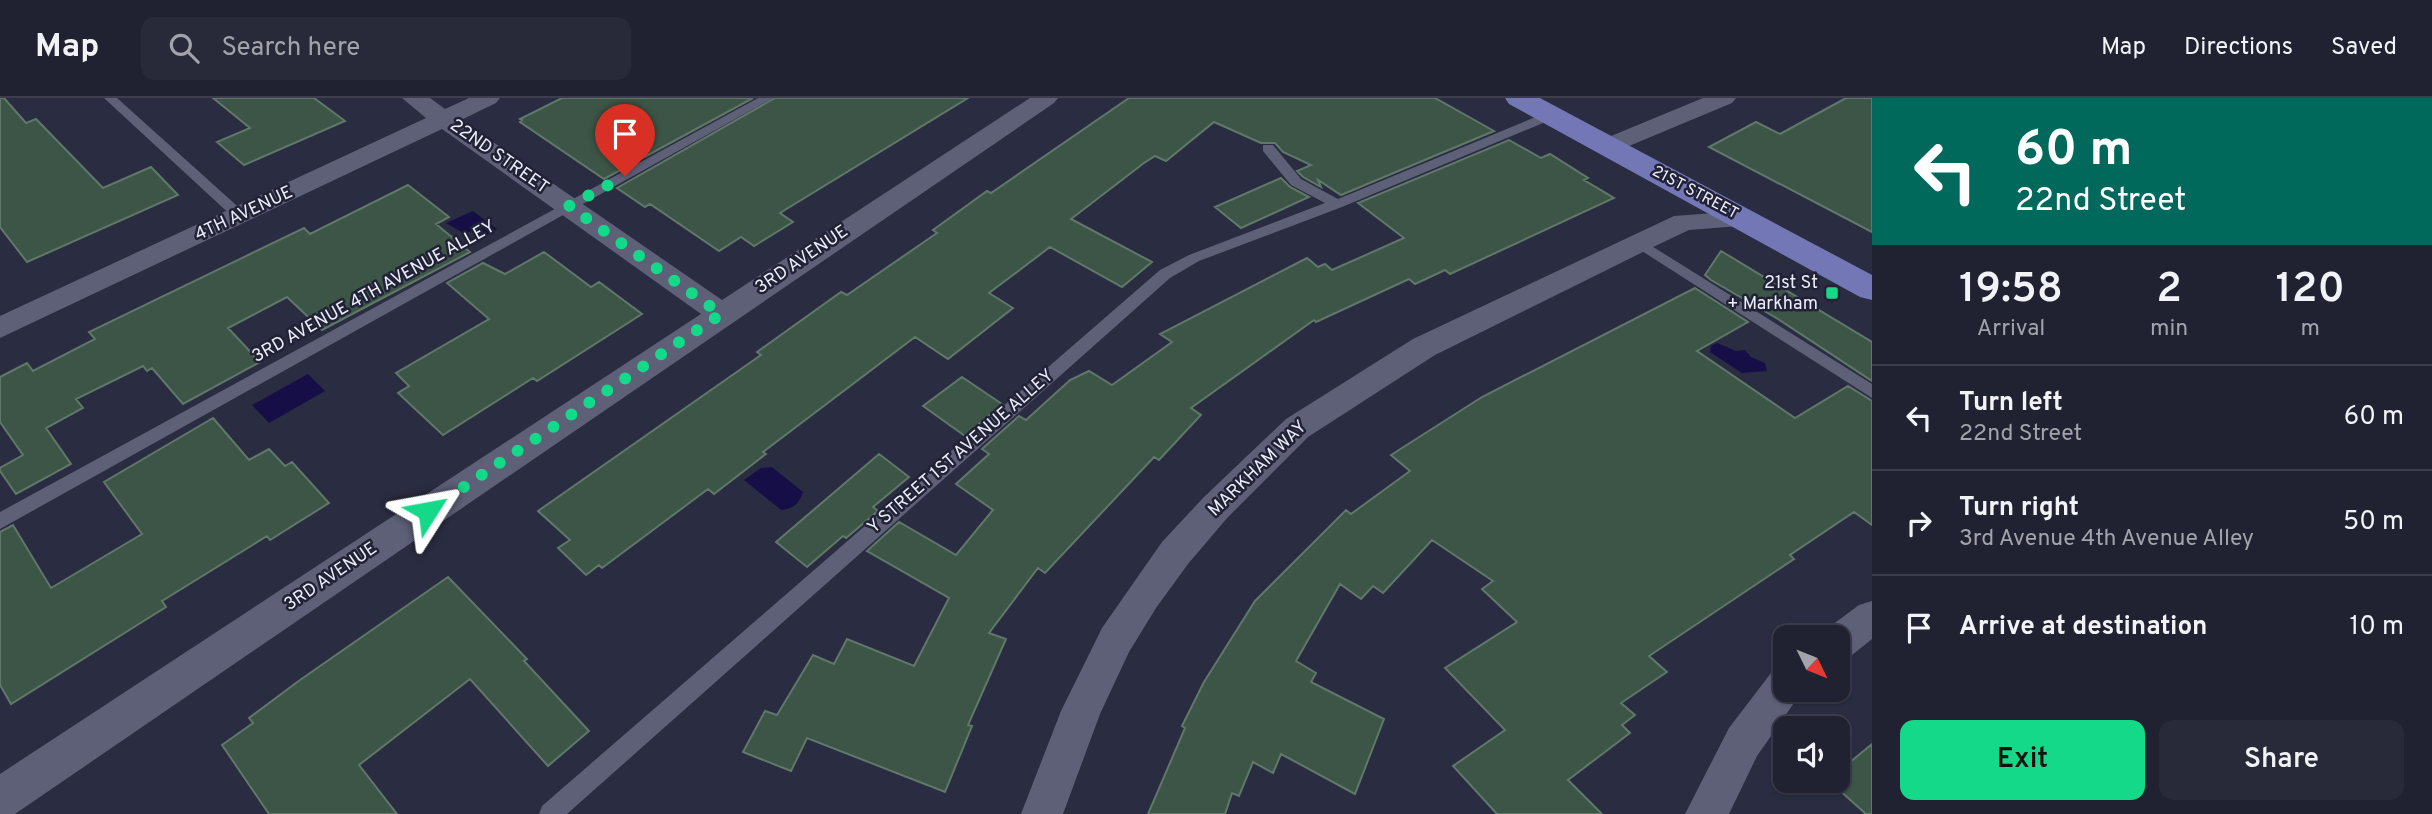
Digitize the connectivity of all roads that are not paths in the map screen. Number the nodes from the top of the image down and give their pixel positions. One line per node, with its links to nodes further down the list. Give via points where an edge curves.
1 (110, 98): 15 (lane)
2 (414, 98): 9 (street, 22ND STREET)
3 (488, 98): 9 (street, 4TH AVENUE)
4 (767, 98): 13 (lane, 3RD AVENUE 4TH AVENUE ALLEY)
5 (1046, 98): 18 (street, 3RD AVENUE)
6 (1519, 98): 8 (main road, 21ST STREET)
7 (1724, 98): 10 (street)
8 (1550, 115): 10 (main road, 21ST STREET); 12 (lane, Y STREET 1ST AVENUE ALLEY)
9 (444, 118): 13 (street, 22ND STREET); 15 (street, 4TH AVENUE)
10 (1608, 146): 14 (main road, 21ST STREET)
11 (1268, 148): 12 (lane, via 1296,181)
12 (1337, 204): 26 (lane, Y STREET 1ST AVENUE ALLEY, via 1194,258 1150,285)
13 (569, 206): 18 (street, 22ND STREET); 21 (lane, 3RD AVENUE 4TH AVENUE ALLEY)
14 (1687, 206): 16 (street, MARKHAM WAY); 17 (main road, 21ST STREET, via 1742,219)
15 (240, 216): 19 (street, 4TH AVENUE)
16 (1639, 243): 20 (lane); 27 (street, MARKHAM WAY, via 1424,347 1297,428 1255,466 1175,553 1115,640)
17 (1872, 289)
18 (721, 314): 25 (street, 3RD AVENUE)
19 (0, 328)
20 (1872, 392)
21 (0, 521)
22 (1872, 617): 23 (street)
23 (1850, 634)
24 (1773, 701): 28 (street, via 1742,741)
25 (0, 799)
26 (550, 814)
27 (1042, 814)
28 (1706, 814)

